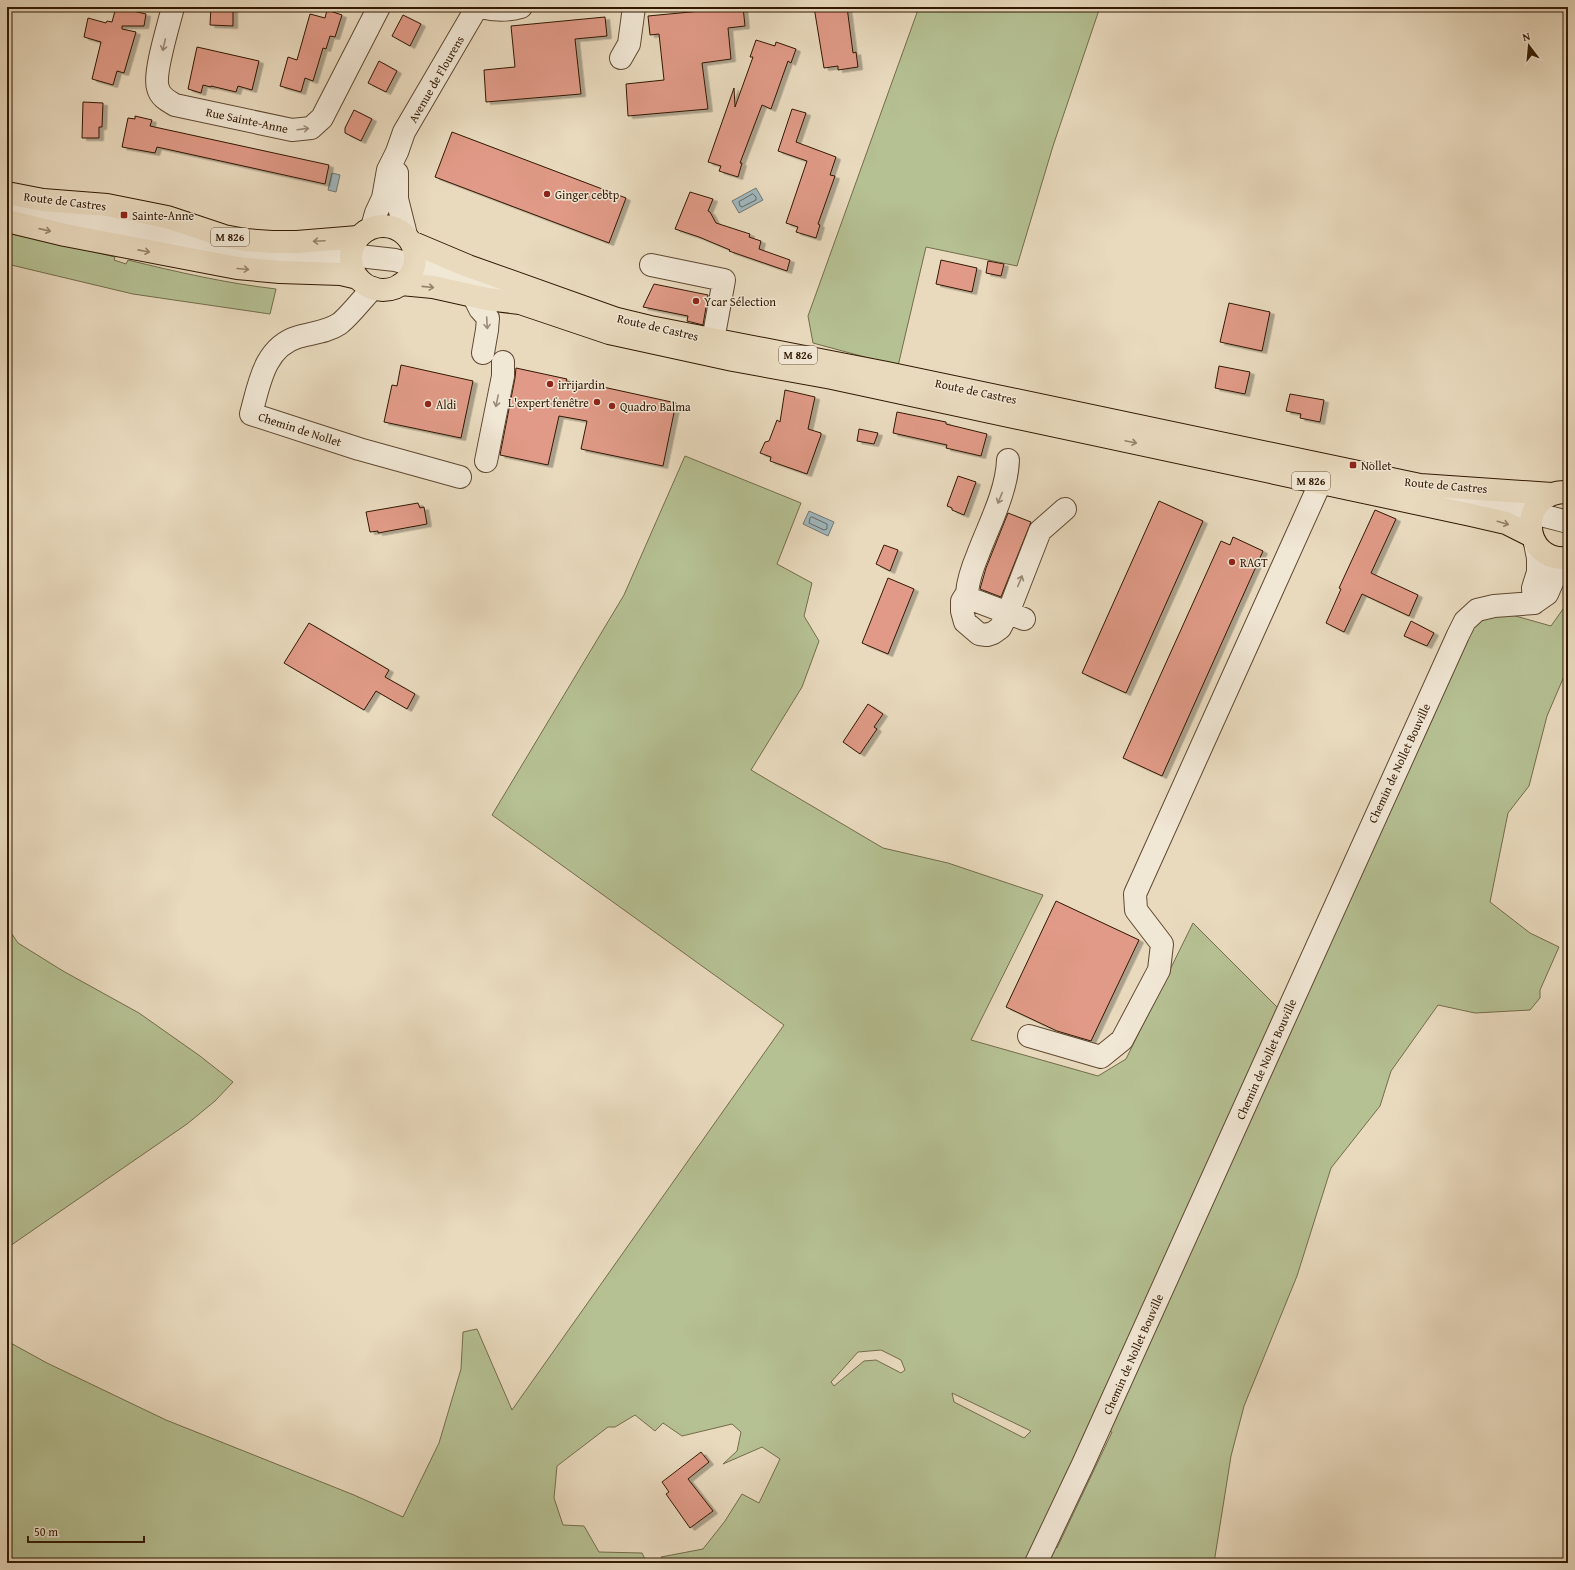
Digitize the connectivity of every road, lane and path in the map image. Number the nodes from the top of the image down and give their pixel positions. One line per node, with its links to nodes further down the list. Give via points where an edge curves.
1 (173, 7): 2 (street, Rue Sainte-Anne, one-way to 2, via 157,75 158,89 164,98 175,105 292,130 311,128 322,118)
2 (379, 7)
3 (521, 7): 5 (street, via 502,10)
4 (634, 7): 6 (street, via 629,44)
5 (473, 9): 7 (street, Avenue de Flourens, via 404,132)
6 (621, 58)
7 (397, 152): 11 (street, Avenue de Flourens, via 396,199); 12 (street, Avenue de Flourens, via 388,170 383,198)
8 (7, 193): 12 (main road, Route de Castres / M 826, one-way to 8, via 245,240 224,236 167,217)
9 (7, 205): 12 (street, via 146,231 242,254 286,256)
10 (7, 221): 15 (main road, M 826, one-way to 15, via 65,235 237,268 341,274)
11 (408, 238): 12 (main road, M 826, via 393,227 386,226); 13 (main road, via 415,253); 18 (main road, Route de Castres / M 826, via 468,266 617,319)
12 (360, 240): 13 (street, via 395,260); 15 (main road, via 352,267)
13 (414, 265): 16 (main road, via 409,276); 17 (street)
14 (651, 265): 18 (street, via 724,280)
15 (365, 283): 16 (main road, M 826, via 387,289); 25 (street, Chemin de Nollet, via 340,324 319,333 297,337 282,345 272,355 264,367 251,414)
16 (401, 284): 17 (main road, Route de Castres / M 826, one-way to 17)
17 (472, 289): 19 (street, one-way to 19, via 480,309 488,318); 21 (street, via 546,302 626,330 706,347 841,372 1087,424); 22 (main road, Route de Castres / M 826, one-way to 22, via 609,333)
18 (713, 340): 21 (main road, Route de Castres / M 826, via 829,361)
19 (483, 353)
20 (503, 362): 24 (street, one-way to 24, via 503,376)
21 (1134, 425): 26 (main road, Route de Castres / M 826)
22 (1152, 447): 29 (street, via 1182,446 1396,490); 33 (main road, Route de Castres / M 826, one-way to 33, via 1506,523)
23 (1008, 460): 36 (street, one-way to 36, via 1003,490 973,566)
24 (486, 461)
25 (460, 477)
26 (1420, 485): 28 (main road, Route de Castres / M 826); 29 (street)
27 (1318, 488): 39 (street, via 1135,894 1136,910 1162,944 1159,970 1122,1040 1101,1057)
28 (1560, 493): 31 (main road, via 1543,499)
29 (1466, 500): 31 (street)
30 (1064, 509): 38 (street, one-way to 30, via 1040,531)
31 (1533, 512): 32 (street); 33 (main road, via 1530,524)
32 (1568, 522)
33 (1534, 540): 34 (main road, Route de Castres, via 1544,553 1553,557); 37 (street, via 1538,558 1538,572 1533,588)
34 (1568, 558)
35 (1568, 562): 37 (street, via 1554,578 1547,594)
36 (969, 596): 38 (street); 38 (street, via 962,601 965,622 979,634 993,633)
37 (1534, 603): 40 (street, Chemin de Nollet Bouville, via 1477,610 1465,621 1084,1464)
38 (1016, 616)
39 (1029, 1036)
40 (1036, 1563)

